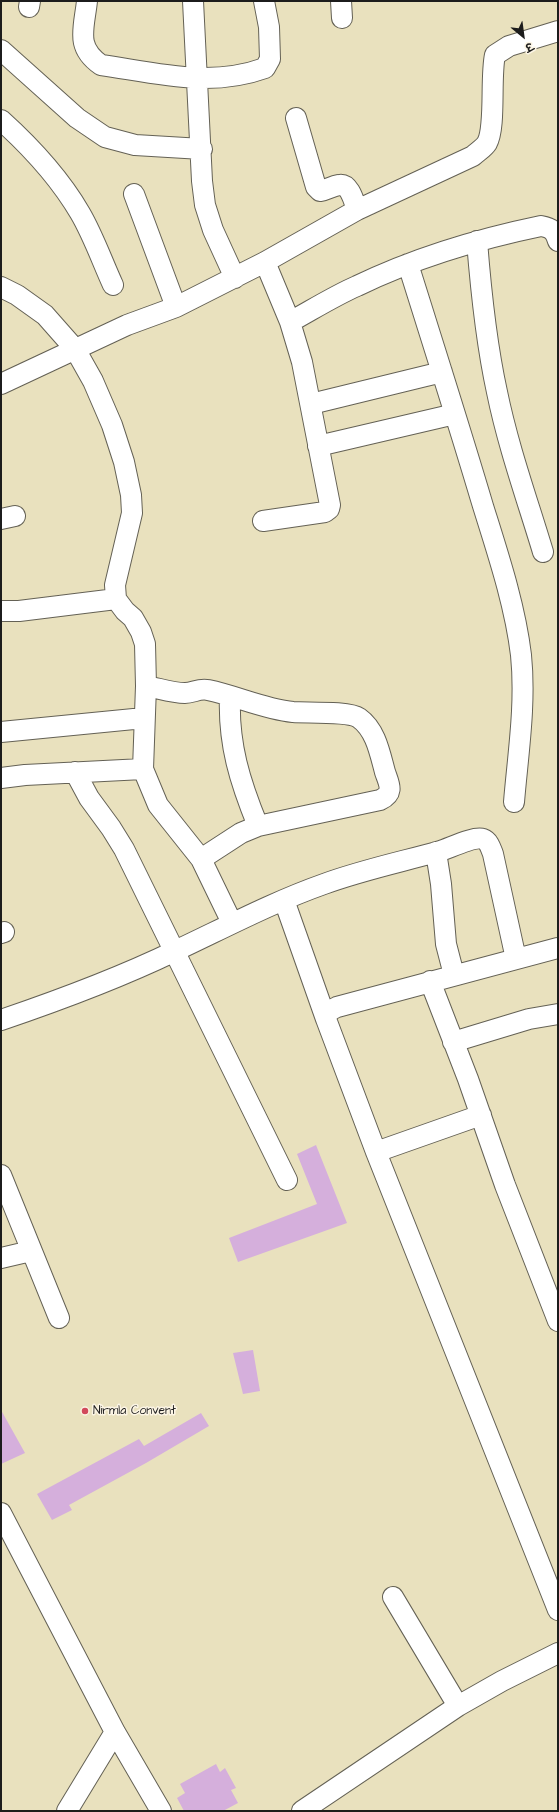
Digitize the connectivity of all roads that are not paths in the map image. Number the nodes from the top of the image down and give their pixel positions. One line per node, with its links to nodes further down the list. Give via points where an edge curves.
1 (87, 1): 6 (street, via 83,46 90,58 101,65)
2 (194, 1): 6 (street)
3 (264, 1): 6 (street, via 269,27 270,59 265,68 226,78)
4 (558, 31): 11 (street, via 509,46 495,55 487,143 473,156)
5 (1, 50): 9 (street, via 77,118 105,137 135,145)
6 (197, 79): 9 (street)
7 (296, 118): 11 (street, via 316,187 320,191 325,191 339,185 344,186 348,189)
8 (1, 120): 17 (street, via 38,155 56,177 80,214)
9 (202, 149): 16 (street, via 205,205 213,230)
10 (134, 194): 19 (street)
11 (357, 210): 14 (street)
12 (558, 240): 13 (street, via 549,227 542,226)
13 (477, 241): 15 (street); 28 (street, via 482,300 496,392)
14 (265, 262): 16 (street); 20 (street)
15 (408, 264): 20 (street, via 357,286); 22 (street)
16 (235, 278): 19 (street)
17 (113, 285)
18 (1, 287): 21 (street, via 17,294 45,315)
19 (176, 307): 21 (street, via 127,325)
20 (290, 322): 24 (street)
21 (75, 349): 23 (street); 29 (street, via 93,381 112,425 131,495 132,513 115,585)
22 (442, 372): 24 (street); 25 (street)
23 (1, 384)
24 (311, 404): 26 (street)
25 (455, 414): 26 (street); 38 (street, via 498,558 521,654 523,704)
26 (318, 446): 27 (street, via 329,509 320,513)
27 (262, 521)
28 (543, 552)
29 (116, 598): 30 (street, via 19,611); 31 (street, via 141,632 145,644)
30 (1, 611)
31 (146, 686): 32 (street, via 185,693 208,690); 33 (street)
32 (230, 696): 39 (street, via 232,746 238,772); 39 (street, via 293,712 350,715 359,718 374,737 389,785 390,792 380,800)
33 (144, 718): 34 (street); 35 (street)
34 (1, 732)
35 (143, 768): 36 (street); 41 (street, via 158,805)
36 (75, 772): 37 (street); 45 (street, via 89,798 124,849)
37 (1, 778)
38 (514, 802)
39 (258, 826): 41 (street, via 234,837)
40 (436, 852): 42 (street, via 344,877); 46 (street, via 474,839 483,839 489,844); 47 (street, via 446,944)
41 (201, 859): 43 (street)
42 (284, 900): 43 (street); 50 (street)
43 (232, 923): 45 (street)
44 (558, 948): 46 (street)
45 (174, 952): 51 (street, via 109,980); 56 (street)
46 (516, 959): 47 (street)
47 (454, 975): 48 (street)
48 (430, 981): 50 (street, via 337,1006 329,1011); 52 (street)
49 (558, 1014): 52 (street)
50 (326, 1019): 54 (street)
51 (1, 1020)
52 (453, 1042): 53 (street)
53 (481, 1115): 54 (street); 60 (street)
54 (376, 1152): 63 (street)
55 (1, 1175): 57 (street)
56 (287, 1180)
57 (31, 1251): 58 (street); 59 (street)
58 (1, 1258)
59 (59, 1318)
60 (558, 1321)
61 (1, 1513): 66 (street)
62 (393, 1597): 65 (street)
63 (558, 1610)
64 (558, 1654): 65 (street)
65 (458, 1706): 69 (street)
66 (115, 1732): 67 (street); 68 (street)
67 (67, 1811)
68 (161, 1811)
69 (302, 1811)

